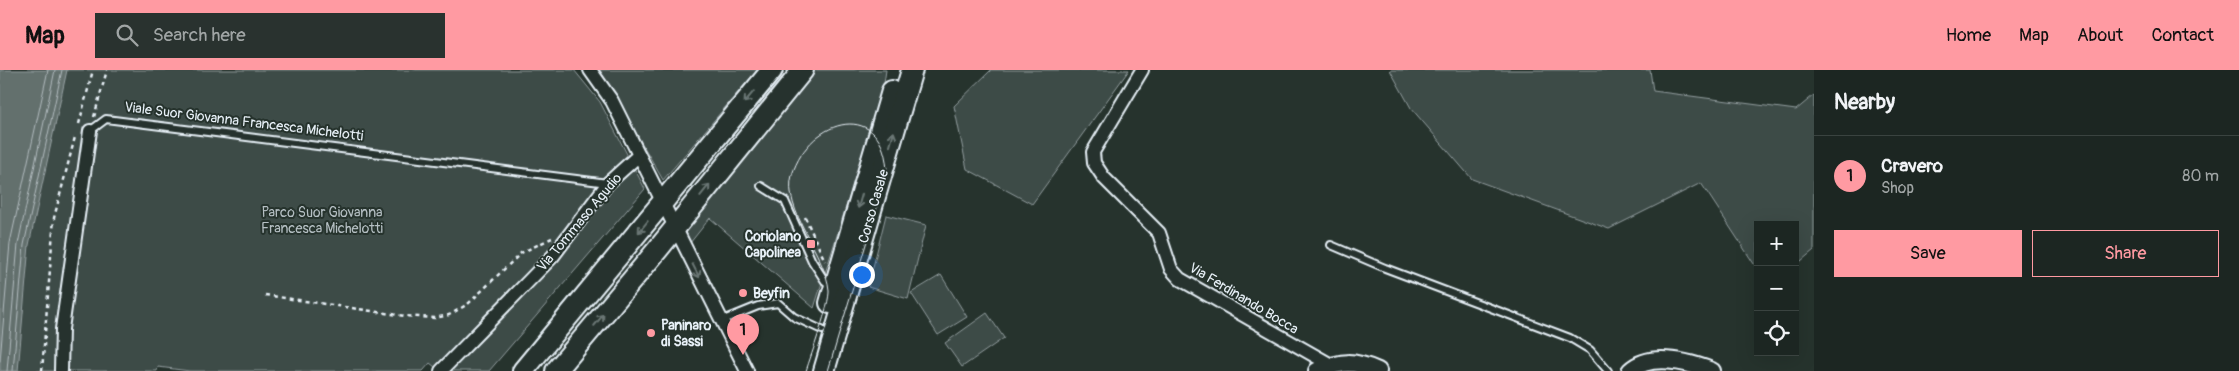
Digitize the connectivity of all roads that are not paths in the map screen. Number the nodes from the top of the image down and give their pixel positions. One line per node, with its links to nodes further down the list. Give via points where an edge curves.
1 (590, 70): 8 (street, via 612,101)
2 (772, 70): 11 (main road, one-way to 11)
3 (803, 70): 12 (main road, one-way to 3)
4 (898, 70): 14 (main road, Corso Casale, one-way to 14)
5 (912, 70): 26 (main road, Corso Casale, one-way to 5)
6 (1142, 70): 18 (street, Via Ferdinando Bocca, via 1093,152 1094,163 1104,178 1159,233 1171,269 1180,279)
7 (84, 129): 9 (lane, Viale Suor Giovanna Francesca Michelotti, via 106,119); 19 (street, via 62,329)
8 (639, 155): 9 (street, Via Tommaso Agudio); 11 (street)
9 (608, 183): 20 (street, Via Tommaso Agudio, via 553,256)
10 (760, 186): 14 (lane, via 785,201 812,262)
11 (662, 202): 12 (street); 21 (main road, one-way to 21)
12 (674, 228): 15 (street, one-way to 15); 17 (main road, one-way to 12)
13 (1331, 245): 28 (lane, via 1393,272 1570,338 1590,350)
14 (834, 289): 16 (main road, Corso Casale)
15 (721, 320): 16 (lane, via 758,306 778,303 794,317); 24 (street)
16 (822, 330): 25 (main road, Corso Casale)
17 (579, 344): 22 (main road); 23 (main road)
18 (1324, 368): 27 (street, via 1358,362)
19 (61, 371)
20 (441, 371)
21 (523, 371)
22 (556, 371)
23 (573, 371)
24 (747, 371)
25 (811, 371)
26 (824, 371)
27 (1378, 371)
28 (1608, 371)
29 (1630, 371): 30 (street, via 1646,361 1664,361)
30 (1712, 371)

